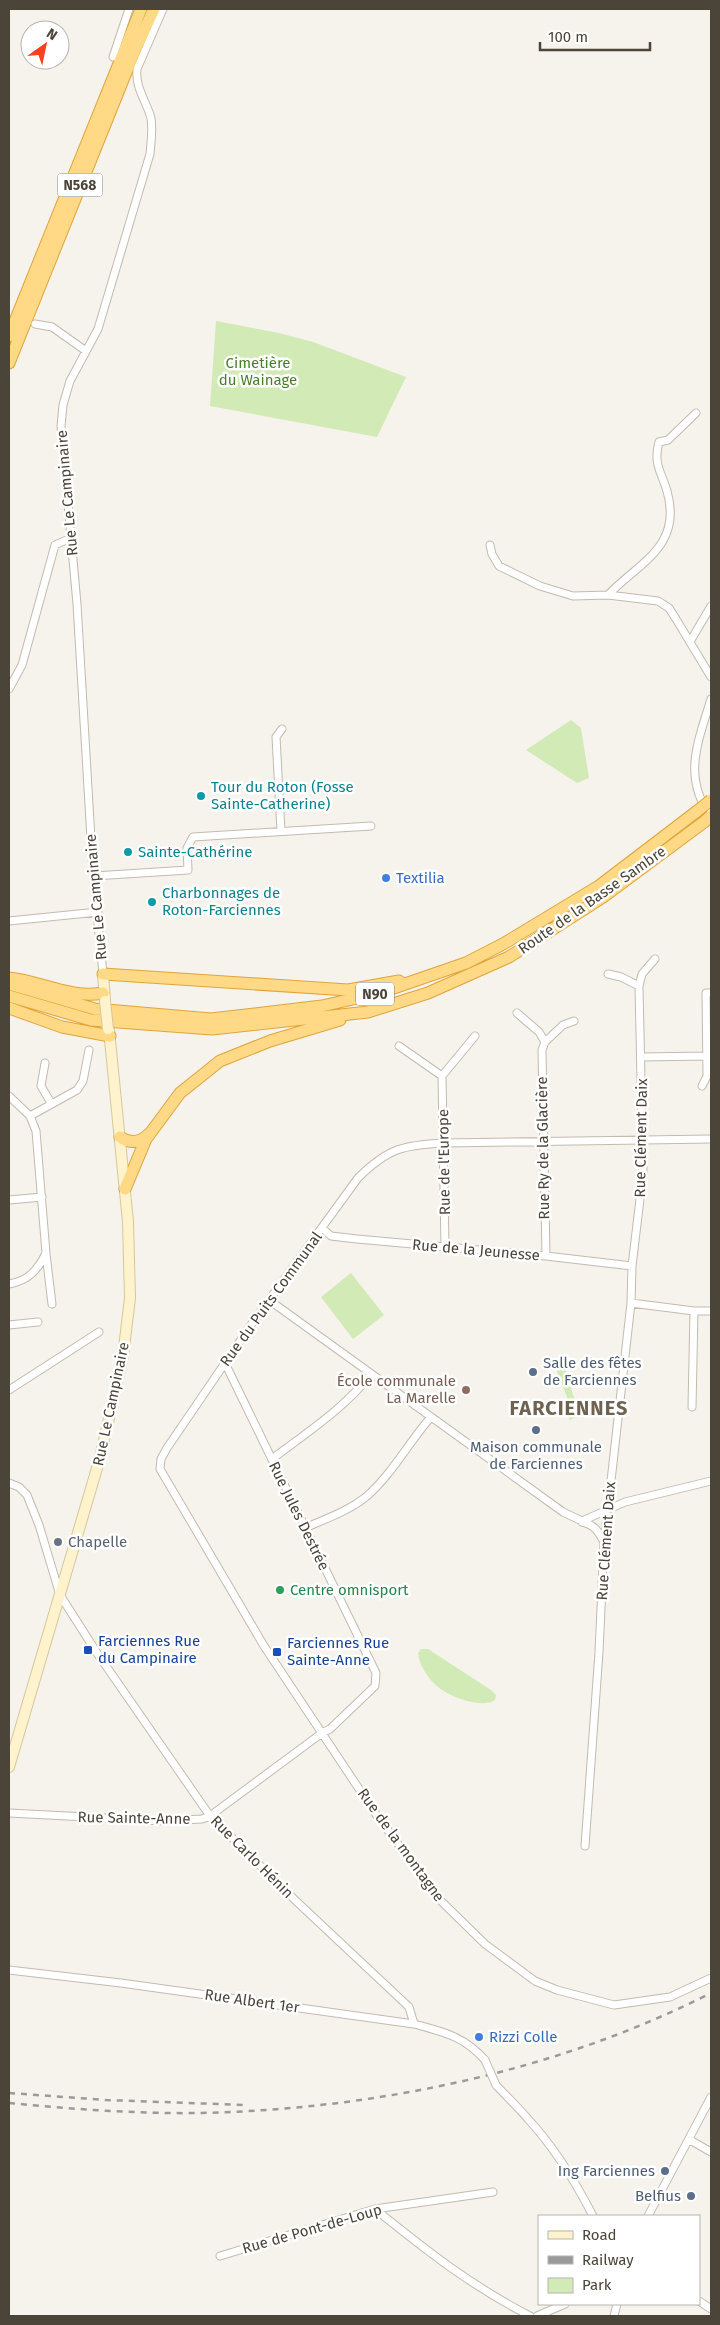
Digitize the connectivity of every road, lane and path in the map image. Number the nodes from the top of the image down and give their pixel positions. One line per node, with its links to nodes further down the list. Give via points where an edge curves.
1 (129, 9): 5 (street)
2 (141, 9): 7 (highway, N568)
3 (154, 9): 9 (highway, N568)
4 (163, 9): 8 (street, Rue Le Campinaire, via 136,77 151,118 150,154 110,294 98,329)
5 (113, 57)
6 (35, 324): 8 (street, via 52,327)
7 (9, 336)
8 (86, 351): 11 (street, Rue Le Campinaire, via 70,381 61,426)
9 (9, 363)
10 (696, 413): 13 (street, via 668,440 659,442 656,463 668,493 670,512 659,549)
11 (71, 538): 17 (street, via 55,545 22,665); 25 (street, Rue Le Campinaire)
12 (490, 545): 13 (street, via 499,566 540,586 573,596)
13 (608, 596): 15 (street, via 658,601 669,608)
14 (711, 606): 15 (street)
15 (691, 640): 16 (street)
16 (711, 677)
17 (9, 689)
18 (711, 699): 19 (street)
19 (709, 714): 22 (street, via 697,744 695,780)
20 (282, 729): 24 (street, via 276,737)
21 (711, 800): 30 (highway, Route de la Basse Sambre / N90, bridge, via 599,886 503,944)
22 (709, 818): 39 (highway, Route de la Basse Sambre / N90, via 603,897 509,957 428,993)
23 (371, 826): 24 (street)
24 (282, 831): 25 (street, via 193,837 187,848 188,870)
25 (94, 876): 26 (street, Rue Le Campinaire)
26 (98, 912): 27 (street); 29 (street, Rue Le Campinaire)
27 (9, 921)
28 (655, 959): 34 (street, Rue Clément Daix, via 642,974)
29 (103, 974): 30 (highway, via 348,990); 37 (main road, Rue Le Campinaire)
30 (438, 974): 33 (highway, Route de la Basse Sambre / N90, via 379,993 322,1006 212,1019 95,1009)
31 (608, 974): 34 (street)
32 (9, 978): 37 (highway)
33 (9, 984)
34 (639, 986): 48 (street, Rue Clément Daix)
35 (711, 993): 47 (street, via 706,993)
36 (9, 996): 39 (highway, Route de la Basse Sambre / N90, via 91,1020 212,1029)
37 (104, 997): 42 (main road, Rue Le Campinaire, bridge)
38 (9, 1008): 42 (highway, via 62,1027)
39 (368, 1012): 55 (highway, via 270,1041 220,1061 180,1093)
40 (518, 1013): 44 (street)
41 (574, 1021): 44 (street, via 563,1025)
42 (109, 1032): 56 (main road, Rue Le Campinaire)
43 (475, 1036): 50 (street)
44 (545, 1042): 59 (street, Rue Ry de la Glacière, via 542,1050)
45 (399, 1046): 50 (street)
46 (89, 1050): 53 (street, via 83,1081 77,1090)
47 (706, 1056): 48 (street, Rue Clément Daix); 51 (street, via 706,1076)
48 (641, 1057): 58 (street, Rue Clément Daix)
49 (45, 1063): 53 (street, via 41,1086)
50 (442, 1076): 60 (street, Rue de l'Europe)
51 (702, 1086)
52 (9, 1096): 54 (street)
53 (51, 1103): 54 (street)
54 (30, 1116): 62 (street, via 36,1131)
55 (151, 1132): 56 (highway, via 135,1142); 61 (highway)
56 (120, 1137): 61 (main road, Rue Le Campinaire)
57 (711, 1139): 58 (street, Rue du Puits Communal)
58 (642, 1140): 59 (street, Rue du Puits Communal); 68 (street, Rue Clément Daix, via 643,1174)
59 (543, 1141): 60 (street, Rue du Puits Communal); 67 (street, Rue Ry de la Glacière)
60 (444, 1143): 64 (street, Rue du Puits Communal, via 411,1145 380,1158 358,1178); 65 (street, Rue de l'Europe)
61 (125, 1189): 90 (main road, Rue Le Campinaire, via 130,1298 123,1356 100,1458)
62 (42, 1197): 63 (street); 66 (street)
63 (9, 1200)
64 (322, 1228): 65 (street, Rue de la Jeunesse, via 331,1236); 70 (street, Rue du Puits Communal)
65 (445, 1247): 67 (street, Rue de la Jeunesse)
66 (46, 1253): 69 (street, via 30,1277); 72 (street)
67 (546, 1256): 68 (street, Rue de la Jeunesse)
68 (632, 1266): 71 (street, Rue Clément Daix)
69 (9, 1284)
70 (270, 1300): 78 (street, Rue du Puits Communal); 79 (street)
71 (631, 1303): 73 (street); 86 (street, Rue Clément Daix)
72 (52, 1304)
73 (694, 1311): 74 (street); 81 (street)
74 (711, 1311)
75 (38, 1322): 76 (street)
76 (9, 1326)
77 (99, 1332): 80 (street)
78 (225, 1363): 83 (street, Rue Jules Destrée); 91 (street, Rue du Puits Communal, via 167,1448 160,1469 264,1646)
79 (371, 1374): 82 (street); 83 (street, via 362,1386)
80 (9, 1390)
81 (692, 1407)
82 (431, 1417): 87 (street, via 563,1512); 88 (street, via 366,1496 349,1508)
83 (272, 1459): 88 (street, Rue Jules Destrée)
84 (711, 1481): 86 (street)
85 (9, 1483): 90 (street, Rue Carlo Hénin, via 27,1495)
86 (608, 1508): 87 (street); 89 (street, Rue Clément Daix)
87 (582, 1522): 89 (street, via 597,1528)
88 (304, 1528): 91 (street, Rue Jules Destrée, via 377,1680 375,1686 344,1717)
89 (604, 1543): 95 (street, Rue Clément Daix)
90 (60, 1594): 92 (main road, Rue Le Campinaire); 94 (street, Rue Carlo Hénin)
91 (322, 1733): 94 (street, Rue Sainte-Anne); 97 (street, Rue de la montagne, via 375,1813 439,1899 485,1944 535,1982 614,2005 670,1997)
92 (9, 1767)
93 (9, 1813): 94 (street, Rue Sainte-Anne, via 164,1821)
94 (210, 1816): 98 (street, Rue Carlo Hénin, via 409,2006)
95 (586, 1846)
96 (9, 1970): 98 (street, Rue Albert 1er)
97 (711, 1978)
98 (414, 2024): 104 (street, Rue Albert 1er, bridge, via 464,2041 485,2060 496,2085 551,2146)
99 (711, 2097): 100 (street)
100 (690, 2140): 101 (street); 105 (street)
101 (711, 2152)
102 (493, 2192): 103 (street, Rue de Pont-de-Loup)
103 (375, 2208): 106 (street, Rue de Pont-de-Loup); 110 (street, via 436,2258 490,2295)
104 (592, 2215)
105 (649, 2215)
106 (220, 2256)
107 (700, 2302): 109 (street)
108 (563, 2305): 111 (street)
109 (711, 2309)
110 (530, 2316)
111 (537, 2316)

